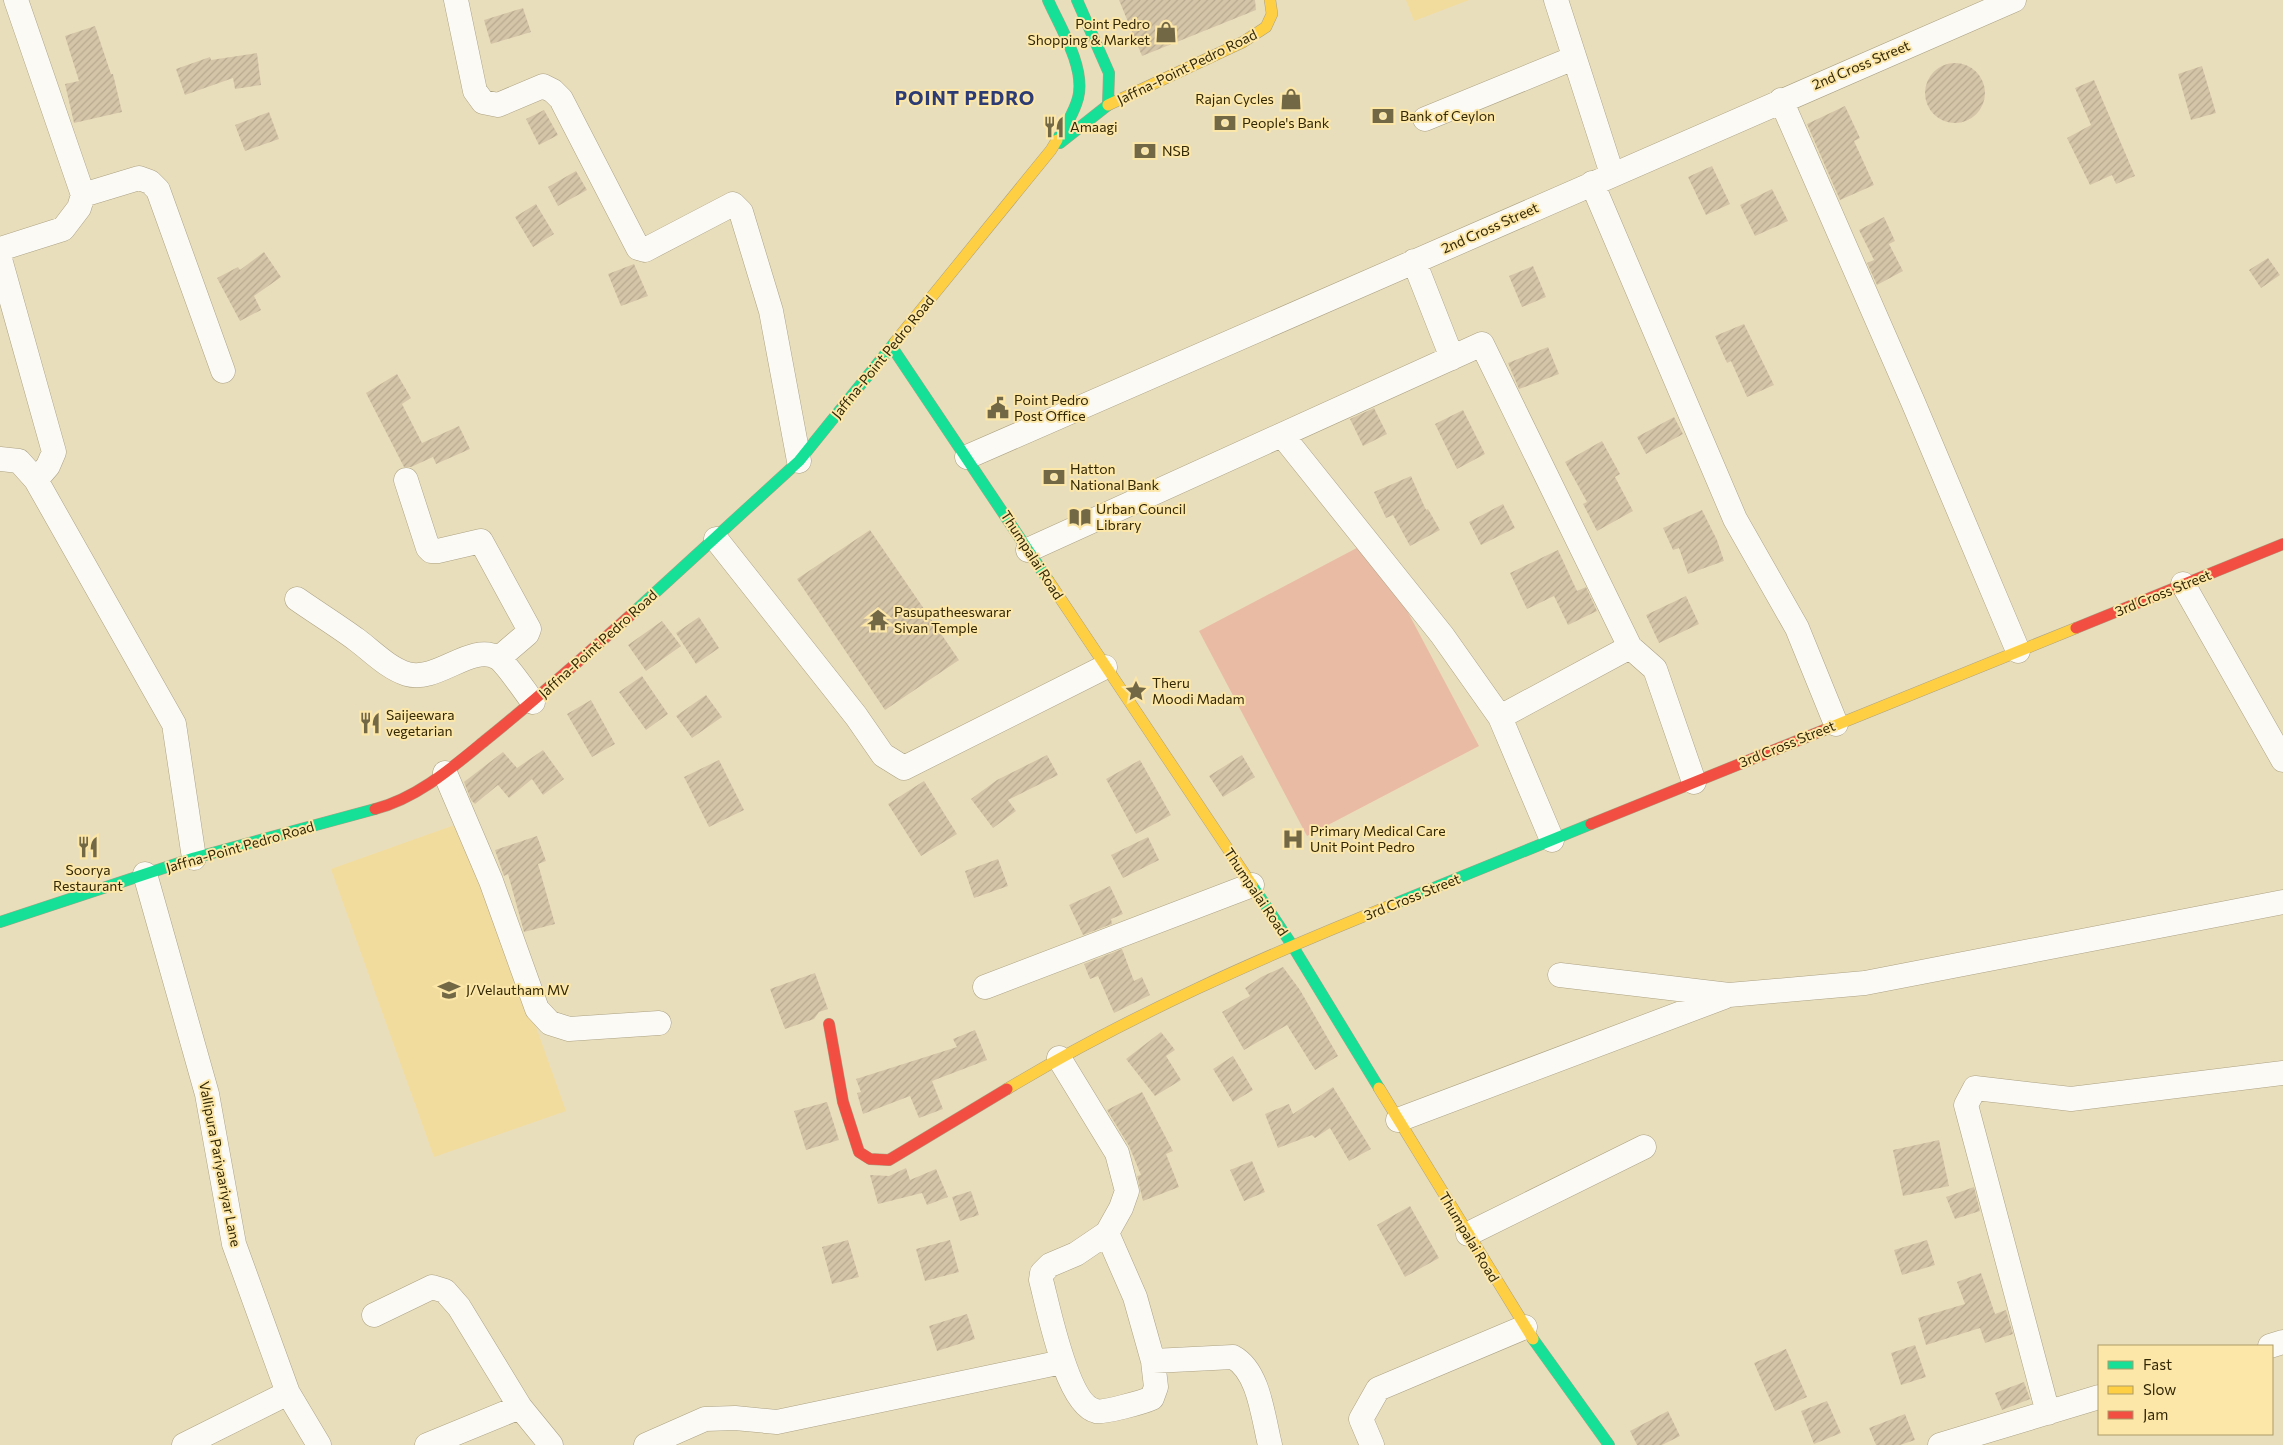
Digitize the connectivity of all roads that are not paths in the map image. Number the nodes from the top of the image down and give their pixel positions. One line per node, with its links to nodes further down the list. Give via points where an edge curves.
1 (16, 0): 14 (street)
2 (456, 0): 24 (street, via 475,91 483,102 498,105 543,86 554,91 638,248 645,250 733,204 741,212 771,311)
3 (1048, 0): 12 (street, Jaffna-Point Pedro Road, via 1075,64 1079,92)
4 (1077, 0): 10 (street, Jaffna-Point Pedro Road, via 1109,73)
5 (1270, 0): 10 (street, Jaffna-Point Pedro Road, via 1272,14 1266,27 1243,42)
6 (1556, 0): 8 (street)
7 (2014, 0): 9 (street, 2nd Cross Street)
8 (1574, 58): 11 (street); 13 (street)
9 (1781, 100): 13 (street, 2nd Cross Street); 33 (street, via 1914,402)
10 (1108, 105): 12 (street, Jaffna-Point Pedro Road)
11 (1425, 119)
12 (1051, 150): 18 (street, Jaffna-Point Pedro Road)
13 (1602, 179): 17 (street, 2nd Cross Street); 38 (street, via 1735,519 1797,628)
14 (83, 195): 15 (street, via 79,208 63,229); 20 (street, via 139,178 158,190)
15 (0, 249)
16 (0, 259): 25 (street, via 54,452 48,466)
17 (1414, 261): 19 (street); 22 (street, 2nd Cross Street)
18 (892, 347): 22 (street, Thumpalai Road); 24 (street, Jaffna-Point Pedro Road)
19 (1452, 358): 21 (street); 32 (street, via 1482,344)
20 (223, 371)
21 (1282, 435): 29 (street); 37 (street, via 1442,635)
22 (967, 457): 29 (street, Thumpalai Road)
23 (0, 459): 25 (street, via 19,461)
24 (799, 461): 27 (street, Jaffna-Point Pedro Road)
25 (36, 480): 43 (street, via 174,724)
26 (406, 480): 34 (street, via 428,548 438,551 481,541 529,628 527,634)
27 (716, 538): 35 (street, via 883,755 904,768); 36 (street, Jaffna-Point Pedro Road)
28 (2283, 544): 30 (street, 3rd Cross Street)
29 (1028, 550): 35 (street, Thumpalai Road)
30 (2183, 584): 33 (street, 3rd Cross Street); 39 (street)
31 (297, 599): 34 (street, via 394,668 408,674 423,676 477,655)
32 (1630, 647): 37 (street); 41 (street, via 1655,669)
33 (2018, 651): 38 (street, 3rd Cross Street)
34 (499, 658): 36 (street)
35 (1105, 667): 45 (street, Thumpalai Road)
36 (533, 702): 40 (street, Jaffna-Point Pedro Road)
37 (1500, 717): 42 (street)
38 (1836, 724): 41 (street, 3rd Cross Street)
39 (2283, 760)
40 (445, 773): 43 (street, Jaffna-Point Pedro Road, via 394,804); 52 (street, via 492,881 537,1009 550,1023 569,1029)
41 (1694, 782): 42 (street, 3rd Cross Street)
42 (1552, 840): 48 (street, 3rd Cross Street)
43 (194, 858): 44 (street, Jaffna-Point Pedro Road)
44 (145, 874): 47 (street, Jaffna-Point Pedro Road); 64 (street, Vallipura Pariyaariyar Lane, via 207,1094 234,1244)
45 (1252, 886): 48 (street, Thumpalai Road); 50 (street)
46 (2283, 902): 51 (street, via 1865,983)
47 (0, 922)
48 (1292, 945): 54 (street, 3rd Cross Street); 56 (street, Thumpalai Road)
49 (1560, 975): 51 (street)
50 (985, 987)
51 (1729, 995): 56 (street)
52 (659, 1023)
53 (829, 1024): 54 (street, 3rd Cross Street, via 843,1102 859,1152 870,1159 889,1160)
54 (1059, 1058): 58 (street, via 1117,1153 1127,1191)
55 (2283, 1073): 67 (street, via 2071,1099 1975,1088 1966,1105)
56 (1398, 1120): 59 (street, Thumpalai Road)
57 (1644, 1147): 59 (street)
58 (1107, 1233): 62 (street, via 1135,1297); 63 (street, via 1076,1254 1050,1265 1042,1273 1041,1280)
59 (1468, 1234): 61 (street, Thumpalai Road)
60 (374, 1315): 66 (street, via 432,1287 445,1291 459,1307)
61 (1525, 1328): 74 (street, via 1378,1389 1361,1419); 75 (street, Thumpalai Road)
62 (1153, 1361): 63 (street, via 1156,1387 1152,1398 1097,1412 1080,1401); 73 (street, via 1233,1357 1242,1362 1252,1374)
63 (1062, 1362): 72 (street, via 777,1422 705,1419)
64 (288, 1393): 68 (street); 69 (street, Vallipura Pariyaariyar Lane)
65 (2098, 1397): 67 (street)
66 (520, 1407): 70 (street); 71 (street)
67 (2048, 1413): 76 (street)
68 (184, 1445)
69 (319, 1445)
70 (427, 1445)
71 (551, 1445)
72 (646, 1445)
73 (1270, 1445)
74 (1372, 1445)
75 (1609, 1445)
76 (1940, 1445)

